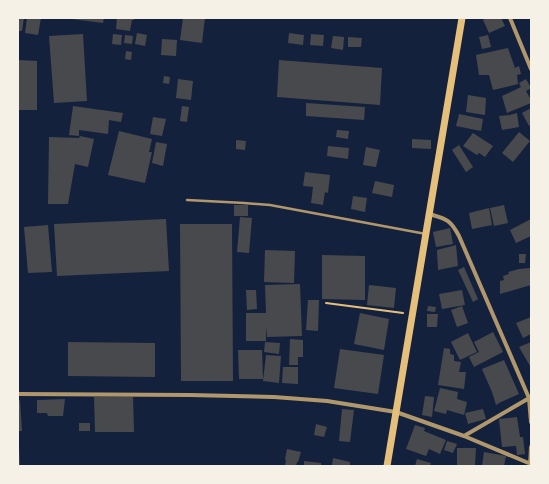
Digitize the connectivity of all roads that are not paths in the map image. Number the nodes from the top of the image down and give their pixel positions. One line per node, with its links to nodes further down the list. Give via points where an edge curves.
1 (462, 18): 5 (main road)
2 (510, 18): 3 (street)
3 (531, 69)
4 (187, 200): 6 (lane, via 270,206)
5 (429, 214): 6 (main road); 8 (street, via 446,219 459,236)
6 (426, 234): 9 (main road)
7 (18, 394): 9 (street, via 274,397 327,401)
8 (530, 398): 10 (street); 11 (street)
9 (396, 412): 11 (street); 14 (main road)
10 (531, 422)
11 (464, 436): 13 (street)
12 (531, 447): 13 (street)
13 (531, 465)
14 (387, 466)

